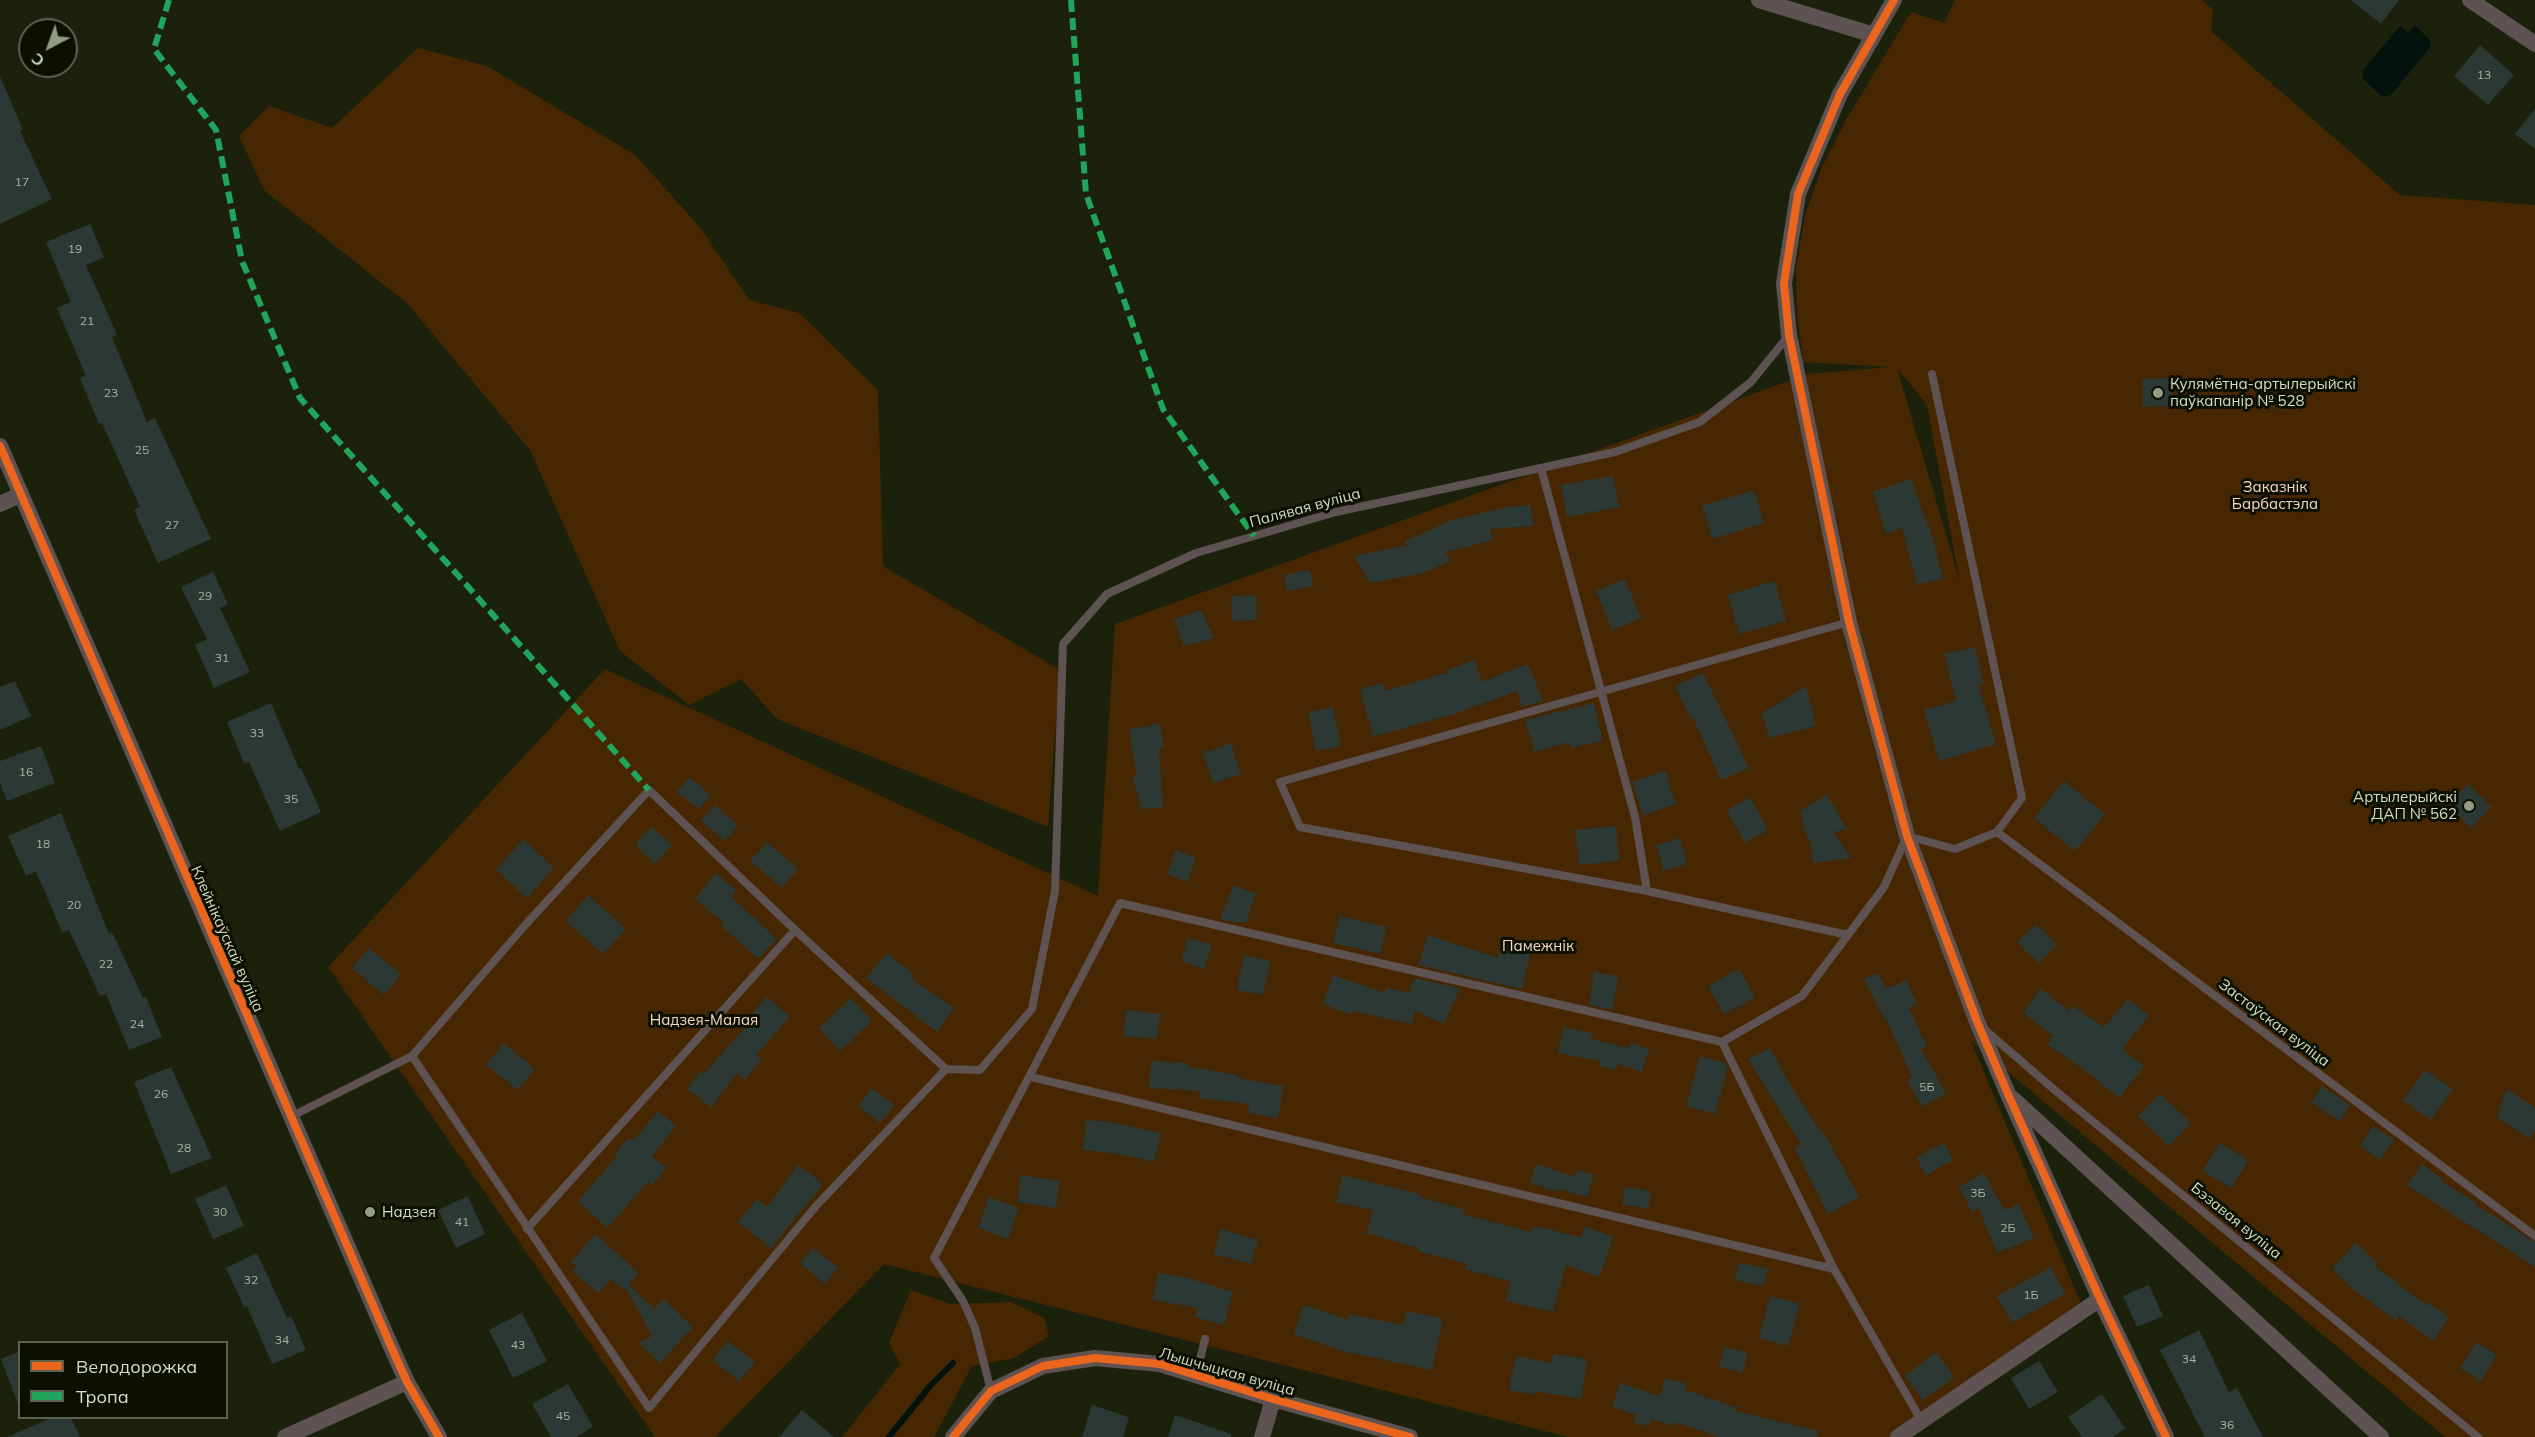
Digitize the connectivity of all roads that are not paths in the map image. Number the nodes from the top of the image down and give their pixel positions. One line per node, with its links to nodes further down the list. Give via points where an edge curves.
1 (1759, 0): 4 (street)
2 (1894, 0): 4 (street)
3 (2470, 0): 5 (street)
4 (1874, 35): 6 (street, via 1840,94 1798,195 1785,283)
5 (2535, 44)
6 (1789, 335): 9 (lane, Палявая вуліца, via 1751,382 1700,422 1615,452); 12 (street)
7 (1932, 374): 14 (lane, via 2022,798)
8 (0, 446): 10 (street, Клейнікаўскай вуліца)
9 (1541, 468): 13 (lane); 22 (lane, Палявая вуліца, via 1336,512 1196,553 1107,594 1063,644 1055,891 1032,1010 980,1070)
10 (20, 495): 11 (street); 25 (street, Клейнікаўскай вуліца)
11 (0, 504)
12 (1849, 622): 13 (lane); 15 (street)
13 (1601, 692): 16 (lane, via 1635,817); 16 (lane, via 1280,782 1300,827)
14 (1997, 832): 15 (lane, via 1955,849); 27 (lane, Застаўская вуліца)
15 (1907, 836): 18 (lane, via 1884,887); 19 (street)
16 (1647, 891): 18 (lane)
17 (795, 930): 21 (lane, via 649,790); 22 (lane); 26 (lane)
18 (1848, 935): 20 (lane, via 1802,996)
19 (1978, 1024): 24 (street); 44 (lane, Бэзавая вуліца)
20 (1722, 1042): 23 (lane, via 1120,903); 28 (lane)
21 (412, 1056): 25 (lane); 26 (lane)
22 (946, 1068): 26 (lane, via 816,1206 649,1408)
23 (1031, 1077): 28 (lane); 33 (lane, via 934,1258 963,1301 975,1328)
24 (2008, 1094): 29 (street); 43 (street)
25 (290, 1117): 32 (street, Клейнікаўскай вуліца)
26 (527, 1229)
27 (2535, 1236)
28 (1833, 1269): 35 (lane)
29 (2100, 1299): 35 (street); 42 (street)
30 (1205, 1339): 31 (lane)
31 (1196, 1376): 33 (street, Лышчыцкая вуліца, via 1160,1364 1095,1358 1043,1366); 34 (street, Лышчыцкая вуліца)
32 (407, 1382): 36 (street); 37 (street, Клейнікаўскай вуліца)
33 (991, 1392): 38 (street, Лышчыцкая вуліца)
34 (1272, 1400): 39 (street); 40 (street, Лышчыцкая вуліца)
35 (1921, 1420): 41 (street)
36 (285, 1437)
37 (440, 1437)
38 (953, 1437)
39 (1262, 1437)
40 (1410, 1437)
41 (1898, 1437)
42 (2166, 1437)
43 (2382, 1437)
44 (2478, 1437)

